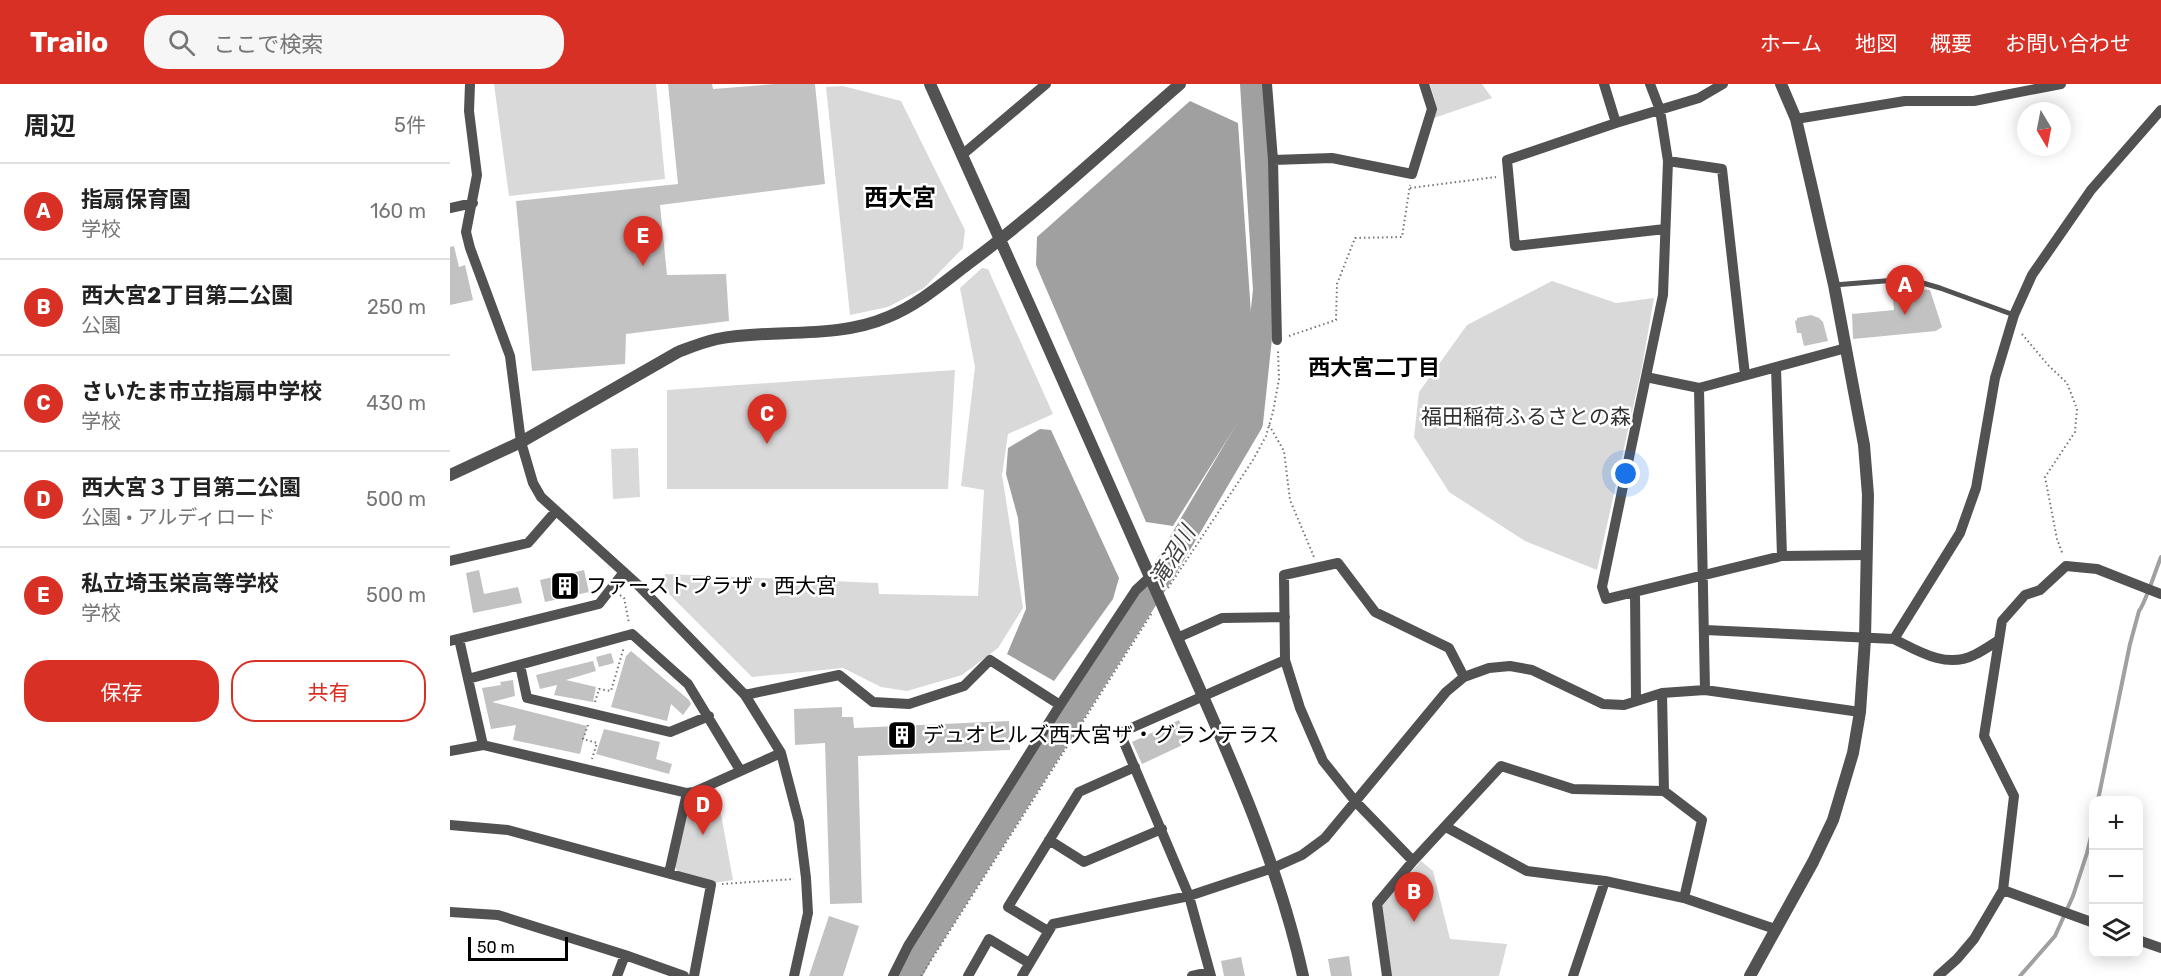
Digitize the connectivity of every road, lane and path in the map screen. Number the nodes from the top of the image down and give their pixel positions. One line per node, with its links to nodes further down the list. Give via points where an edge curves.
1 (470, 84): 22 (street, via 469,111 477,175)
2 (930, 84): 16 (street)
3 (1046, 84): 16 (street)
4 (1180, 84): 25 (street)
5 (1267, 84): 17 (street)
6 (1424, 84): 19 (street, via 1432,108)
7 (1604, 84): 15 (street)
8 (1650, 84): 12 (street)
9 (1723, 84): 12 (street, via 1699,98)
10 (1781, 84): 14 (street)
11 (2061, 84): 14 (street, via 1974,101 1905,101)
12 (1660, 110): 15 (street); 18 (street)
13 (2161, 110): 27 (street, via 2091,190 2032,275)
14 (1796, 119): 26 (street)
15 (1616, 123): 20 (street, via 1507,160)
16 (962, 155): 25 (street)
17 (1273, 160): 19 (street, via 1332,158); 28 (street)
18 (1668, 161): 24 (street); 31 (street, via 1722,170)
19 (1412, 174): 21 (path)
20 (1508, 176): 21 (path); 24 (street, via 1515,246)
21 (1410, 188): 28 (path, via 1402,237 1355,238 1337,284 1336,320)
22 (472, 203): 23 (street); 35 (street, via 466,232 510,356)
23 (450, 208)
24 (1665, 228): 32 (street, via 1663,295)
25 (1000, 240): 35 (street, via 916,302 888,317 830,331 701,343 678,352); 45 (street)
26 (1834, 285): 27 (lane, via 1909,279); 29 (street)
27 (2014, 315): 41 (path, via 2021,333 2067,383 2078,409 2075,432 2045,477); 55 (street, via 1995,378 1976,488 1960,533)
28 (1277, 340): 34 (path, via 1279,379)
29 (1846, 348): 30 (street); 38 (street, via 1866,467)
30 (1776, 367): 31 (street); 39 (street)
31 (1745, 375): 33 (street)
32 (1646, 377): 33 (street); 47 (street, via 1602,587 1606,599)
33 (1699, 388): 44 (street)
34 (1269, 424): 42 (path, via 1284,451 1290,500); 49 (path, via 1253,460)
35 (520, 442): 36 (street); 37 (street, via 533,483)
36 (450, 475)
37 (556, 511): 40 (street, via 528,543); 43 (street)
38 (1866, 555): 39 (street); 54 (street)
39 (1782, 556): 44 (street)
40 (450, 561)
41 (2066, 566): 48 (street, via 2097,569); 57 (street, via 2040,590 2025,596 2002,621)
42 (1318, 567): 50 (street, via 1284,575); 60 (street, via 1338,563 1375,612 1449,648)
43 (624, 572): 46 (street); 64 (street)
44 (1704, 575): 47 (street); 51 (street)
45 (1151, 579): 49 (street); 67 (street, via 1136,590)
46 (611, 588): 52 (path, via 624,598); 56 (street, via 599,603)
47 (1635, 592): 66 (street)
48 (2161, 594)
49 (1158, 597): 53 (street); 105 (path)
50 (1285, 617): 53 (street, via 1222,618); 58 (street)
51 (1705, 630): 54 (street); 62 (street)
52 (632, 634): 59 (street); 69 (street, via 688,684)
53 (1177, 638): 65 (street)
54 (1865, 639): 55 (street); 68 (street)
55 (1894, 639): 57 (street, via 1935,659 1955,660 1972,656)
56 (454, 640): 61 (street)
57 (1999, 640): 88 (street, via 1984,736 2014,796)
58 (1285, 660): 65 (street); 77 (street, via 1323,761)
59 (520, 665): 61 (street); 69 (street, via 527,698 670,732)
60 (1464, 677): 66 (street, via 1510,666 1532,670 1603,704); 77 (street, via 1446,692)
61 (468, 679): 70 (street)
62 (1705, 690): 63 (street); 68 (street)
63 (1662, 693): 66 (street); 75 (street)
64 (745, 695): 67 (street, via 839,675 873,702 909,704 964,686 990,660); 72 (street)
65 (1203, 698): 73 (street, via 1120,733); 83 (street)
66 (1636, 701)
67 (1060, 705): 104 (street)
68 (1860, 711): 93 (street, via 1853,753 1833,820)
69 (709, 716): 74 (street)
70 (483, 745): 71 (street); 76 (street)
71 (450, 751)
72 (781, 753): 74 (street); 85 (street, via 799,822)
73 (1135, 767): 80 (street); 81 (street, via 1079,792)
74 (740, 770): 76 (street)
75 (1664, 791): 79 (street, via 1573,789 1501,766); 90 (street, via 1702,820)
76 (687, 793): 84 (street)
77 (1355, 801): 82 (street); 83 (street, via 1325,838 1302,855)
78 (450, 825): 84 (street, via 508,830)
79 (1446, 827): 82 (street); 86 (street, via 1527,871)
80 (1162, 829): 81 (street, via 1084,862); 89 (street)
81 (1049, 840): 94 (street, via 1008,907)
82 (1413, 861): 110 (street, via 1377,904)
83 (1273, 868): 89 (street); 109 (street)
84 (669, 873): 87 (street)
85 (806, 878): 87 (path); 103 (street, via 807,913)
86 (1605, 881): 90 (street); 111 (street)
87 (711, 885): 102 (street)
88 (2003, 890): 92 (street); 113 (street, via 1974,939)
89 (1189, 896): 94 (street, via 1053,924); 99 (street)
90 (1684, 898): 93 (street)
91 (450, 912): 97 (street, via 498,915)
92 (2089, 921)
93 (1775, 929): 112 (street)
94 (1048, 931): 98 (street)
95 (2143, 941): 96 (street)
96 (2161, 948)
97 (626, 955): 100 (street); 101 (street)
98 (1029, 963): 106 (street, via 990,939); 107 (street)
99 (1211, 974): 108 (street)
100 (617, 976)
101 (684, 976)
102 (694, 976)
103 (794, 976)
104 (893, 976)
105 (921, 976)
106 (968, 976)
107 (1022, 976)
108 (1192, 976)
109 (1303, 976)
110 (1387, 976)
111 (1573, 976)
112 (1750, 976)
113 (1938, 976)

